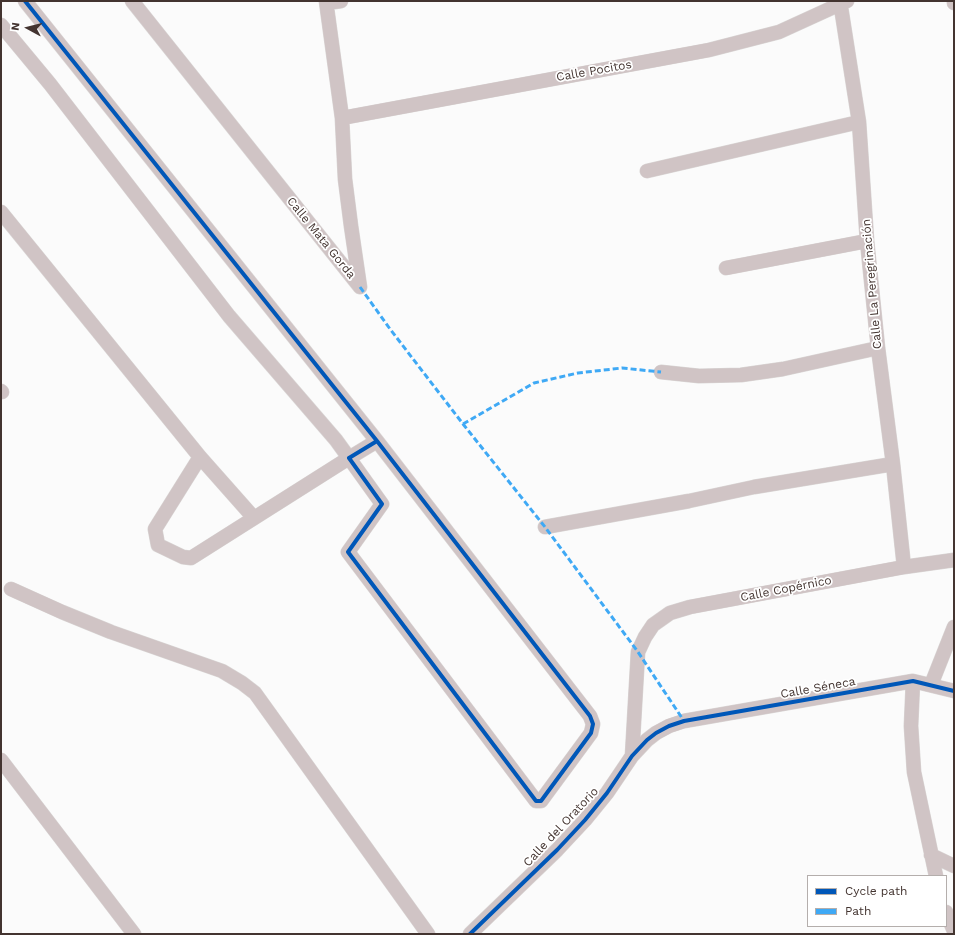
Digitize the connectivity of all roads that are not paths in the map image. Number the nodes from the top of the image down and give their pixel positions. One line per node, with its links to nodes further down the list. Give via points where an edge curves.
1 (25, 1): 14 (street)
2 (132, 1): 6 (street, Calle Mata Gorda, via 360,287 345,179)
3 (331, 2): 6 (street, Calle Mata Gorda)
4 (842, 2): 6 (street, Calle Pocitos, via 779,32 709,50); 7 (street, Calle La Peregrinación)
5 (1, 25): 16 (street, via 50,84 229,316)
6 (342, 118)
7 (859, 122): 8 (street); 10 (street, Calle La Peregrinación)
8 (647, 171)
9 (1, 212): 15 (street)
10 (867, 241): 11 (street); 12 (street, Calle La Peregrinación)
11 (726, 268)
12 (878, 348): 13 (street, via 783,369 741,375 699,376); 17 (street, Calle La Peregrinación)
13 (661, 372)
14 (377, 441): 16 (street); 16 (street, via 592,720 591,734 541,802 536,801 349,553 382,504)
15 (200, 456): 18 (street); 18 (street, via 155,529 158,545 183,557 191,558)
16 (349, 458): 18 (street)
17 (893, 464): 19 (street, via 754,487); 21 (street, Calle La Peregrinación)
18 (254, 518)
19 (545, 527)
20 (954, 560): 21 (street, Calle Copérnico)
21 (904, 567): 28 (street, Calle Copérnico, via 690,607 670,613 653,625 644,637 638,652)
22 (11, 589): 36 (street, via 111,632 222,671 242,683 254,693)
23 (954, 627): 25 (street)
24 (913, 681): 25 (street, Calle Séneca); 27 (street, Calle Séneca); 30 (street, via 911,750)
25 (931, 685): 26 (street, Calle Séneca)
26 (954, 691)
27 (684, 721): 28 (street, Calle del Oratorio, via 656,733)
28 (632, 756): 37 (street, Calle del Oratorio, via 585,820)
29 (1, 760): 35 (street)
30 (931, 855): 31 (street); 32 (street)
31 (954, 866)
32 (936, 875)
33 (947, 914): 34 (street)
34 (954, 931)
35 (134, 934)
36 (428, 934)
37 (470, 934)

